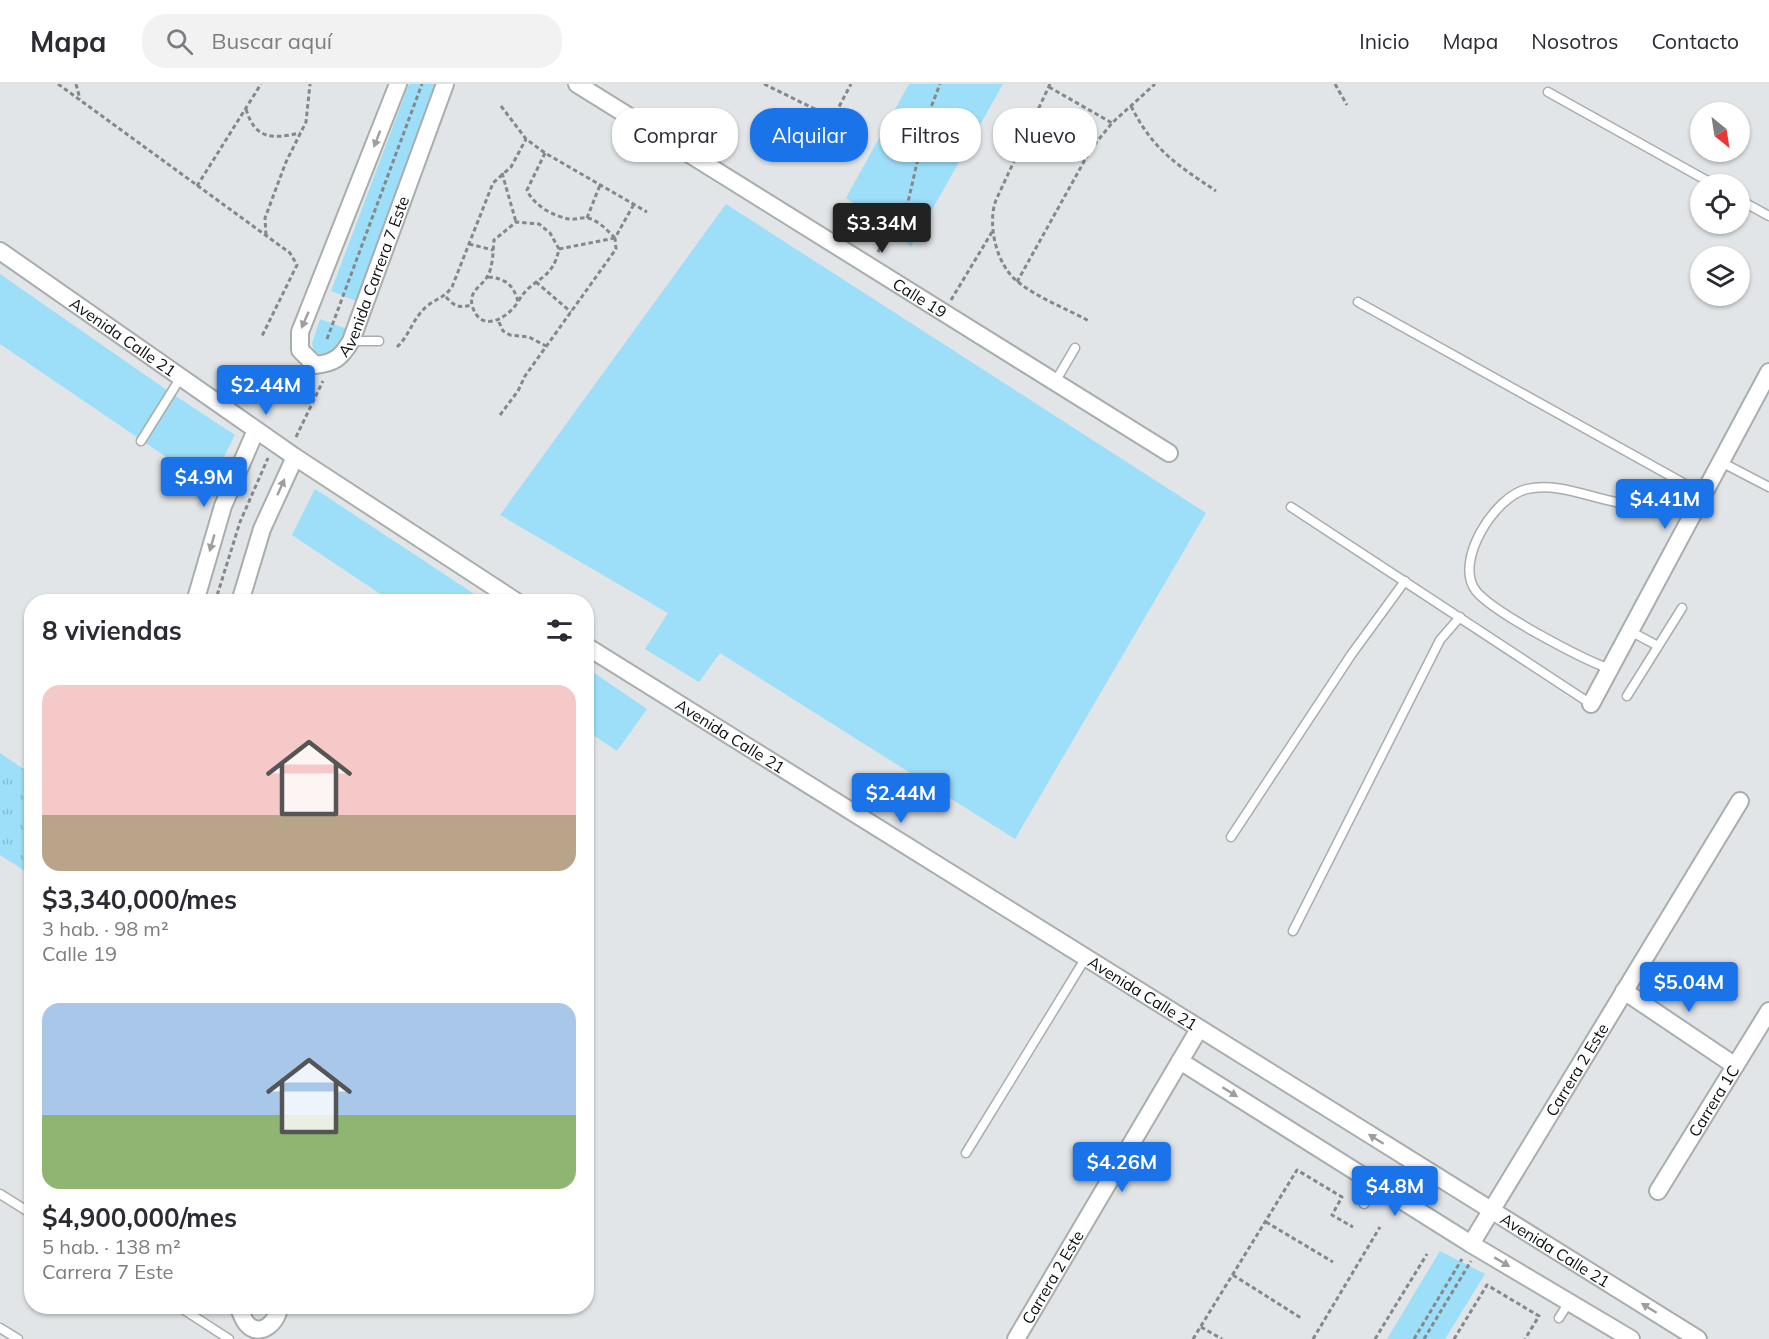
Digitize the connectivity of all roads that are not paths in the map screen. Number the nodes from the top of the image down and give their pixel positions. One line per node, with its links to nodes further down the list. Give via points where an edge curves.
1 (398, 84): 10 (street, Avenida Carrera 7 Este, one-way to 10, via 300,332 300,350 315,365 332,363)
2 (445, 84): 10 (street, Avenida Carrera 7 Este)
3 (578, 84): 15 (street, Calle 19)
4 (1548, 92): 5 (lane)
5 (1695, 174)
6 (1750, 206): 7 (lane)
7 (1769, 216)
8 (0, 251): 14 (street, Avenida Calle 21)
9 (1358, 302): 22 (lane)
10 (351, 341): 11 (lane)
11 (379, 342)
12 (1075, 348): 15 (lane)
13 (1769, 372): 20 (street)
14 (181, 377): 16 (street, Avenida Calle 21); 17 (lane)
15 (1055, 382): 19 (street, Calle 19)
16 (256, 430): 18 (street, Avenida Calle 21); 26 (street, one-way to 26, via 223,506)
17 (141, 441)
18 (286, 451): 27 (street, one-way to 18); 28 (street, Avenida Calle 21)
19 (1169, 453)
20 (1721, 462): 21 (lane); 22 (street)
21 (1769, 487)
22 (1703, 494): 24 (street)
23 (1292, 507): 25 (lane)
24 (1692, 516): 31 (street); 34 (lane, via 1676,509 1618,502 1562,488 1526,489 1503,503 1475,540 1467,568 1476,591 1511,616)
25 (1405, 581): 30 (lane); 38 (lane, via 1351,655)
26 (197, 594)
27 (242, 594)
28 (506, 594)
29 (1682, 608): 32 (lane)
30 (1460, 617): 36 (lane); 39 (lane, via 1440,640)
31 (1630, 631): 32 (lane); 34 (street)
32 (1658, 646): 35 (lane)
33 (594, 651): 40 (street, Avenida Calle 21)
34 (1610, 669): 36 (street)
35 (1627, 696)
36 (1591, 704)
37 (1740, 801): 41 (street, Carrera 2 Este)
38 (1231, 837)
39 (1293, 931)
40 (1085, 959): 43 (street, Avenida Calle 21); 46 (lane)
41 (1624, 991): 45 (street); 52 (street, Carrera 2 Este)
42 (1769, 1011): 45 (street, Carrera 1C)
43 (1199, 1029): 44 (street, Carrera 2 Este); 52 (street, Avenida Calle 21, one-way to 43)
44 (1180, 1061): 47 (street, one-way to 47); 62 (street, Carrera 2 Este)
45 (1734, 1065): 48 (street, Carrera 1C)
46 (966, 1153)
47 (1375, 1184): 50 (lane); 53 (street)
48 (1658, 1191)
49 (0, 1194): 51 (lane)
50 (1364, 1204)
51 (24, 1209)
52 (1490, 1209): 53 (street, Carrera 2 Este); 64 (street, Avenida Calle 21, one-way to 52)
53 (1475, 1246): 54 (street, one-way to 54)
54 (1569, 1302): 58 (lane); 63 (street)
55 (190, 1314): 61 (lane)
56 (242, 1314): 57 (street, via 254,1330 272,1325)
57 (279, 1314)
58 (1559, 1318)
59 (0, 1328): 60 (lane)
60 (18, 1339)
61 (229, 1339)
62 (1016, 1339)
63 (1630, 1339)
64 (1698, 1339)

